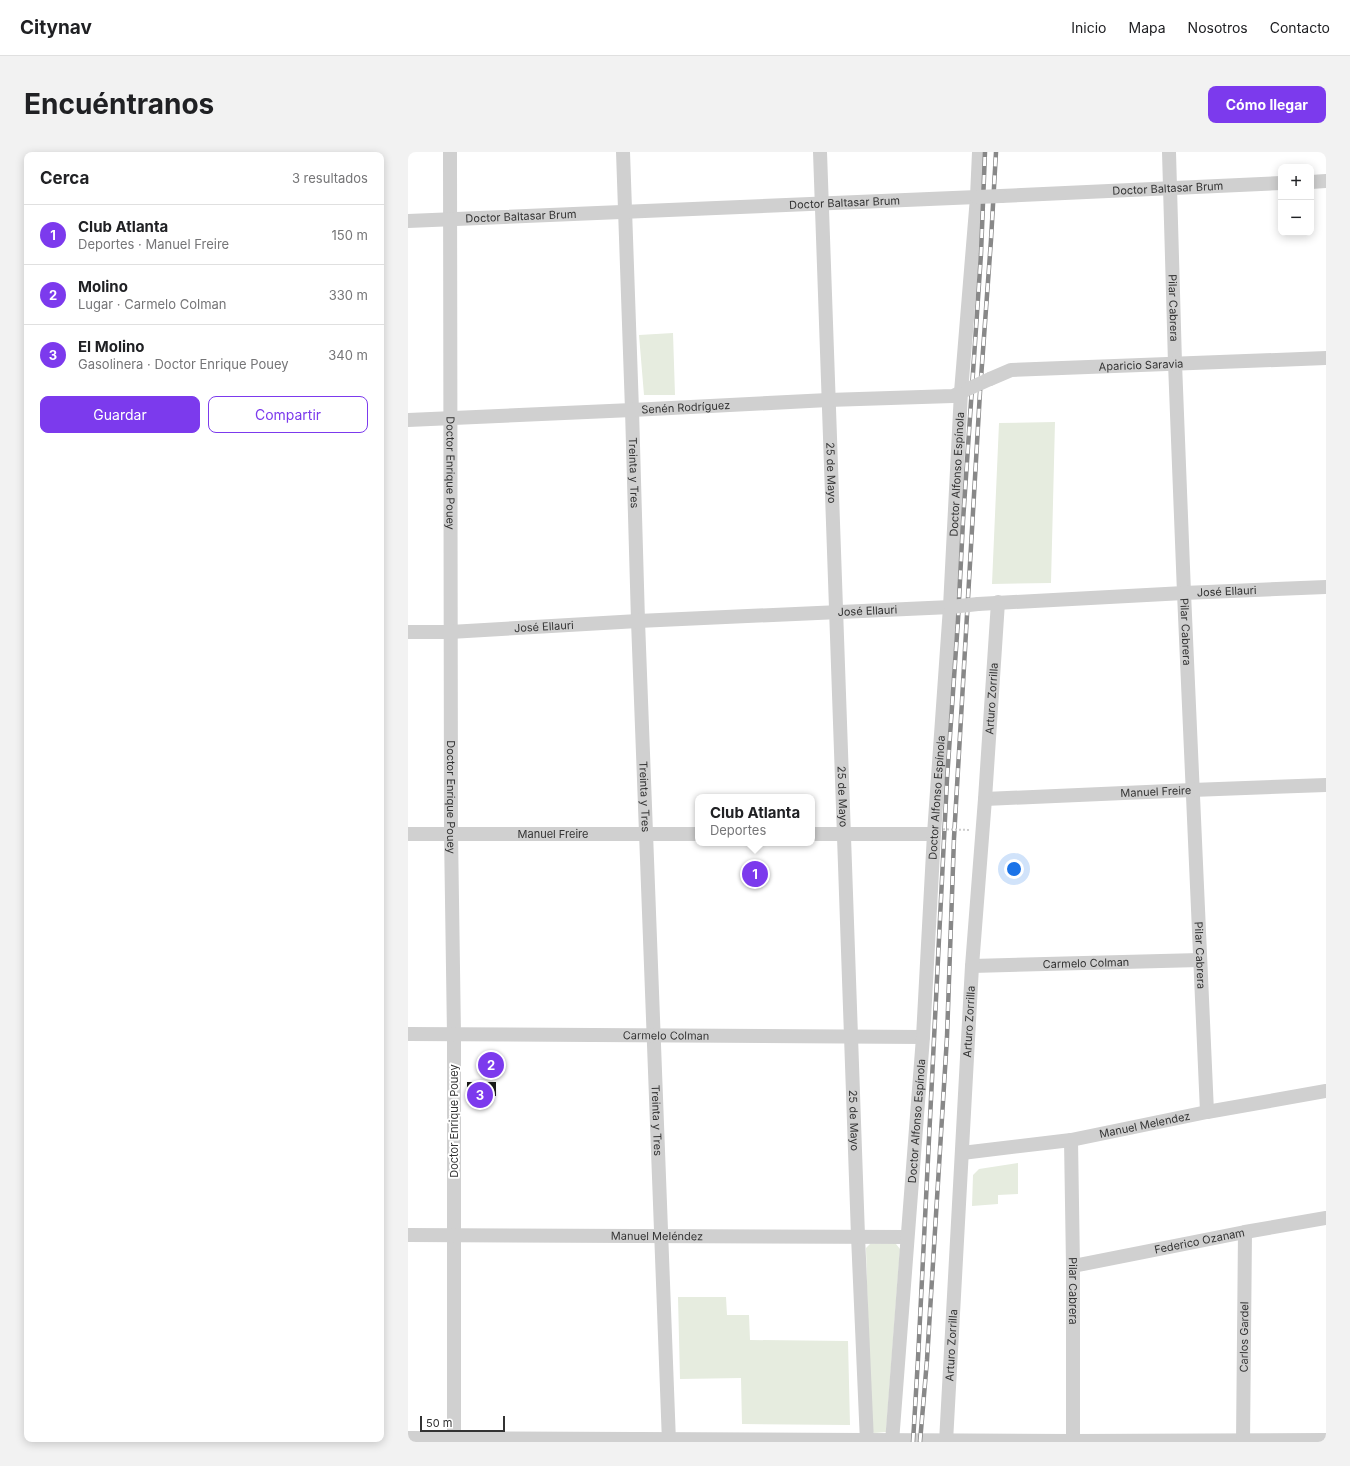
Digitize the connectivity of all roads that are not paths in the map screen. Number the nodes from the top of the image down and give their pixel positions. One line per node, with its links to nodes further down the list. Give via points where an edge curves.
1 (450, 152): 13 (street, Doctor Enrique Pouey)
2 (623, 152): 12 (street, Treinta y Tres)
3 (820, 152): 11 (street, 25 de Mayo)
4 (979, 152): 10 (street, Doctor Alfonso Espínola)
5 (1169, 152): 9 (street, Pilar Cabrera)
6 (1326, 181): 7 (street)
7 (1314, 182)
8 (1278, 183): 9 (street, Doctor Baltasar Brum)
9 (1170, 188): 10 (street, Doctor Baltasar Brum, bridge); 16 (street, Pilar Cabrera)
10 (977, 197): 11 (street, Doctor Baltasar Brum); 17 (street, Doctor Alfonso Espínola)
11 (822, 204): 12 (street, Doctor Baltasar Brum); 18 (street, 25 de Mayo)
12 (625, 212): 13 (street, Doctor Baltasar Brum); 19 (street, Treinta y Tres)
13 (450, 220): 14 (street, Doctor Baltasar Brum); 20 (street, Doctor Enrique Pouey)
14 (408, 221)
15 (1326, 358): 16 (street, Aparicio Saravia)
16 (1175, 363): 17 (street, Aparicio Saravia, bridge, via 1011,370); 23 (street, Pilar Cabrera)
17 (965, 391): 18 (street, Senén Rodríguez, via 953,396); 25 (street, Doctor Alfonso Espínola)
18 (828, 400): 19 (street, Senén Rodríguez); 26 (street, 25 de Mayo)
19 (632, 410): 20 (street, Senén Rodríguez); 27 (street, Treinta y Tres)
20 (451, 419): 21 (street, Senén Rodríguez); 29 (street, Doctor Enrique Pouey)
21 (408, 420)
22 (1326, 587): 23 (street, José Ellauri)
23 (1184, 593): 24 (street, José Ellauri); 31 (street, Pilar Cabrera)
24 (998, 602): 25 (street, José Ellauri, bridge); 32 (street, Arturo Zorrilla)
25 (951, 607): 26 (street, José Ellauri); 33 (street, Doctor Alfonso Espínola)
26 (837, 612): 27 (street, José Ellauri); 35 (street, 25 de Mayo)
27 (638, 621): 29 (street, José Ellauri); 39 (street, Treinta y Tres)
28 (408, 632): 29 (street, José Ellauri)
29 (450, 632): 34 (street, Doctor Enrique Pouey)
30 (1326, 785): 31 (street, Manuel Freire)
31 (1192, 790): 32 (street, Manuel Freire); 40 (street, Pilar Cabrera)
32 (985, 800): 41 (street, Arturo Zorrilla)
33 (935, 832): 35 (street); 46 (street, Doctor Alfonso Espínola)
34 (451, 833): 36 (street, Manuel Freire); 39 (street, Manuel Freire); 43 (street, Doctor Enrique Pouey)
35 (844, 833): 38 (street); 45 (street, 25 de Mayo)
36 (408, 834)
37 (695, 834): 39 (street, Manuel Freire)
38 (815, 834)
39 (646, 835): 44 (street, Treinta y Tres)
40 (1200, 960): 41 (street, Carmelo Colman); 48 (street, Pilar Cabrera)
41 (972, 966): 50 (street, Arturo Zorrilla)
42 (408, 1034): 43 (street, Carmelo Colman)
43 (454, 1035): 44 (street, Carmelo Colman); 54 (street, Doctor Enrique Pouey)
44 (654, 1036): 45 (street, Carmelo Colman); 55 (street, Treinta y Tres)
45 (851, 1036): 46 (street, Carmelo Colman); 56 (street, 25 de Mayo)
46 (923, 1037): 57 (street, Doctor Alfonso Espínola)
47 (1326, 1091): 48 (street, Manuel Melendez)
48 (1207, 1112): 49 (street, Manuel Melendez)
49 (1071, 1140): 50 (street, Manuel Melendez); 58 (street, Pilar Cabrera)
50 (962, 1153): 65 (street, Arturo Zorrilla)
51 (1326, 1218): 52 (street, Federico Ozanam)
52 (1245, 1232): 58 (street, Federico Ozanam); 66 (street, Carlos Gardel)
53 (408, 1235): 54 (street, Manuel Meléndez)
54 (453, 1235): 55 (street, Manuel Meléndez); 60 (street, Doctor Enrique Pouey)
55 (661, 1236): 56 (street, Manuel Meléndez); 61 (street, Treinta y Tres)
56 (858, 1236): 57 (street, Manuel Meléndez); 63 (street, 25 de Mayo)
57 (907, 1237): 64 (street, Doctor Alfonso Espínola)
58 (1073, 1266): 67 (street, Pilar Cabrera)
59 (408, 1438): 60 (street)
60 (454, 1440): 61 (street)
61 (669, 1440): 63 (street)
62 (1326, 1440): 66 (street)
63 (867, 1441): 64 (street)
64 (892, 1441): 65 (street)
65 (946, 1441): 67 (street)
66 (1243, 1441): 67 (street)
67 (1073, 1442)

